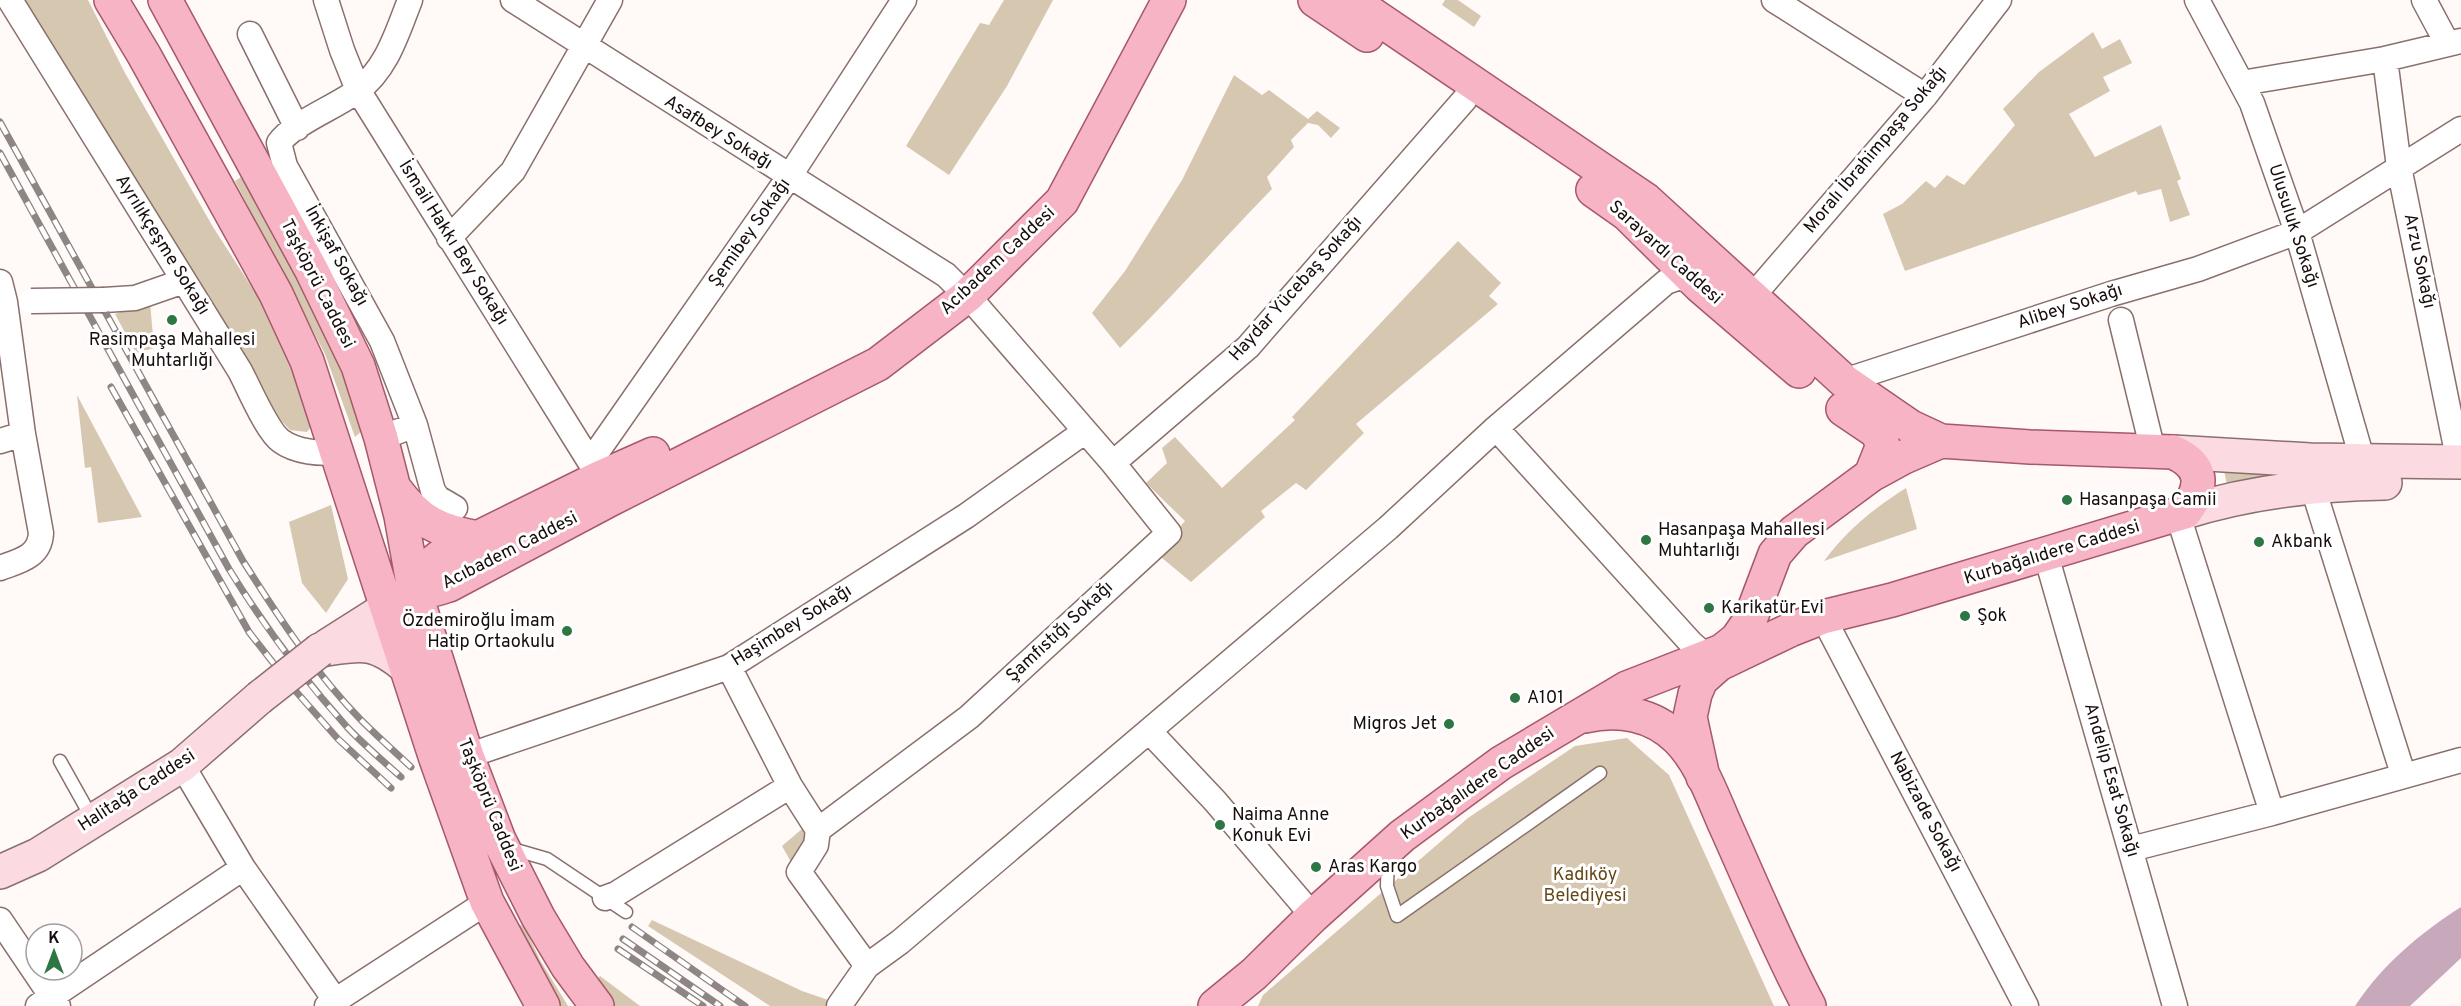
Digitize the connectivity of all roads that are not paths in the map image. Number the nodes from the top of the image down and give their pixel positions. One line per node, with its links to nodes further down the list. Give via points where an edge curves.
1 (10, 0): 33 (street, Ayrılıkçeşme Sokağı)
2 (111, 0): 21 (main road, Taşköprü Caddesi)
3 (120, 0): 21 (main road, Taşköprü Caddesi)
4 (165, 0): 44 (main road, Taşköprü Caddesi, via 312,271 358,366)
5 (326, 0): 24 (street, İsmail Hakkı Bey Sokağı)
6 (410, 0): 24 (street, İnkişaf Sokağı, via 385,61)
7 (513, 0): 20 (street, Asafbey Sokağı)
8 (610, 0): 20 (street)
9 (904, 0): 30 (street, Şemibey Sokağı)
10 (1152, 0): 35 (main road, Acıbadem Caddesi, via 1051,186)
11 (1169, 0): 35 (main road, Acıbadem Caddesi, via 1062,201)
12 (1315, 0): 26 (main road, Sarayardı Caddesi)
13 (1351, 0): 37 (main road, Sarayardı Caddesi, via 1646,200)
14 (1774, 0): 25 (street)
15 (1999, 0): 25 (street, Moralı İbrahimpaşa Sokağı)
16 (2198, 0): 23 (street, Ulusuluk Sokağı)
17 (2424, 0): 19 (street)
18 (250, 34): 27 (street)
19 (2454, 42): 22 (street)
20 (583, 47): 30 (street, Asafbey Sokağı); 32 (street, via 513,171)
21 (144, 55): 47 (main road, Taşköprü Caddesi, via 276,294 307,362)
22 (2385, 59): 23 (street); 29 (street, Arzu Sokağı)
23 (2242, 83): 31 (street, Ulusuluk Sokağı)
24 (358, 90): 27 (street, İnkişaf Sokağı); 32 (street, İsmail Hakkı Bey Sokağı)
25 (1924, 96): 37 (street, Moralı İbrahimpaşa Sokağı)
26 (1465, 99): 34 (main road, Sarayardı Caddesi, via 1627,214); 50 (street, Haydar Yücebaş Sokağı, via 1248,347)
27 (297, 128): 40 (street, İnkişaf Sokağı, via 279,143 285,166 382,341)
28 (2461, 129): 29 (street, Alibey Sokağı)
29 (2399, 167): 31 (street, Alibey Sokağı); 51 (street, Arzu Sokağı)
30 (789, 177): 35 (street, Asafbey Sokağı); 53 (street, Şemibey Sokağı)
31 (2297, 232): 39 (street, Alibey Sokağı, via 2198,269); 49 (street, Ulusuluk Sokağı)
32 (449, 238): 53 (street, İsmail Hakkı Bey Sokağı)
33 (184, 281): 36 (street, bridge, via 135,298 31,301); 47 (street, Ayrılıkçeşme Sokağı, via 271,430 281,441 316,452)
34 (1700, 286): 41 (street, via 1680,277 1666,282); 52 (main road, Sarayardı Caddesi, via 1842,408 1877,432 1883,445)
35 (961, 289): 42 (street, Şamfıstığı Sokağı); 53 (main road, Acıbadem Caddesi, via 878,364)
36 (2, 296): 43 (street)
37 (1751, 298): 39 (main road, Sarayardı Caddesi)
38 (2121, 320): 48 (street)
39 (1844, 381): 46 (main road, Sarayardı Caddesi, via 1911,427)
40 (414, 425): 44 (street); 56 (street, via 433,491)
41 (1496, 428): 67 (street, via 1690,643); 71 (street, via 1388,528)
42 (1084, 432): 50 (street, Şamfıstığı Sokağı); 68 (street, Haşimbey Sokağı, via 966,516)
43 (23, 434): 45 (street); 60 (street, via 41,542 30,556)
44 (381, 438): 47 (main road); 54 (main road, Taşköprü Caddesi)
45 (0, 441)
46 (1941, 441): 48 (main road, Sarayardı Caddesi); 52 (main road, Sarayardı Caddesi)
47 (337, 452): 63 (main road, Taşköprü Caddesi)
48 (2163, 452): 49 (street); 57 (main road, via 2187,459 2197,470 2197,492)
49 (2363, 462): 51 (street)
50 (1113, 463): 82 (street, Şamfıstığı Sokağı, via 1169,533 969,717)
51 (2460, 468): 55 (street, Kurbağalıdere Caddesi)
52 (1871, 475): 62 (main road, Sarayardı Caddesi, via 1794,532 1775,554)
53 (599, 480): 58 (main road, Acıbadem Caddesi); 61 (main road, Acıbadem Caddesi, via 449,585 423,592)
54 (393, 485): 58 (main road, via 410,510 420,517 456,534); 61 (main road, Taşköprü Caddesi)
55 (2313, 488): 57 (street, Kurbağalıdere Caddesi, via 2222,501); 77 (street)
56 (455, 508)
57 (2182, 513): 59 (main road, Kurbağalıdere Caddesi); 80 (street)
58 (478, 538): 61 (main road, Acıbadem Caddesi, via 428,564)
59 (2046, 555): 64 (main road, Kurbağalıdere Caddesi); 85 (street, Andelip Esat Sokağı)
60 (0, 568)
61 (414, 589): 63 (main road); 72 (main road, Taşköprü Caddesi)
62 (1760, 598): 65 (main road, via 1771,620); 67 (main road, Kurbağalıdere Caddesi, via 1737,639)
63 (387, 608): 66 (street, Halitağa Caddesi); 69 (main road, Taşköprü Caddesi)
64 (1823, 617): 65 (main road, Kurbağalıdere Caddesi); 102 (street, Nabizade Sokağı)
65 (1790, 630): 78 (main road, Kurbağalıdere Caddesi, via 1719,664 1701,680 1690,717)
66 (320, 650): 69 (street, Halitağa Caddesi, via 369,646 388,652); 75 (street, Halitağa Caddesi, bridge)
67 (1708, 658): 70 (main road, Kurbağalıdere Caddesi, via 1627,688)
68 (729, 666): 72 (street, Haşimbey Sokağı); 79 (street)
69 (406, 667): 89 (main road, Taşköprü Caddesi)
70 (1571, 719): 78 (main road, via 1617,712 1652,721 1680,740); 84 (main road, Kurbağalıdere Caddesi, via 1501,763)
71 (1149, 731): 90 (street); 92 (street)
72 (467, 756): 83 (main road, Taşköprü Caddesi)
73 (2461, 760): 77 (street)
74 (60, 761): 81 (lane)
75 (182, 765): 81 (street, Halitağa Caddesi); 86 (street)
76 (1600, 773): 84 (lane, via 1397,916 1387,886)
77 (2403, 774): 80 (street)
78 (1703, 777): 94 (main road)
79 (790, 786): 82 (street); 88 (street)
80 (2272, 813): 85 (street)
81 (93, 820): 87 (street, Halitağa Caddesi, via 38,855)
82 (818, 830): 92 (street, via 816,845 799,872)
83 (502, 846): 88 (lane, via 547,859); 98 (main road, Taşköprü Caddesi, via 544,927)
84 (1388, 849): 90 (main road, Kurbağalıdere Caddesi)
85 (2131, 849): 103 (street, Andelip Esat Sokağı)
86 (243, 868): 95 (street); 96 (street)
87 (0, 872)
88 (616, 901)
89 (487, 902): 96 (street); 97 (main road, Taşköprü Caddesi)
90 (1313, 916): 93 (main road, Kurbağalıdere Caddesi)
91 (0, 920): 95 (street)
92 (867, 966): 99 (street)
93 (1254, 974): 100 (main road, Kurbağalıdere Caddesi); 101 (main road)
94 (1804, 1001)
95 (49, 1003)
96 (331, 1003)
97 (543, 1006)
98 (597, 1006)
99 (839, 1006)
100 (1215, 1006)
101 (1240, 1006)
102 (2026, 1006)
103 (2175, 1006)

